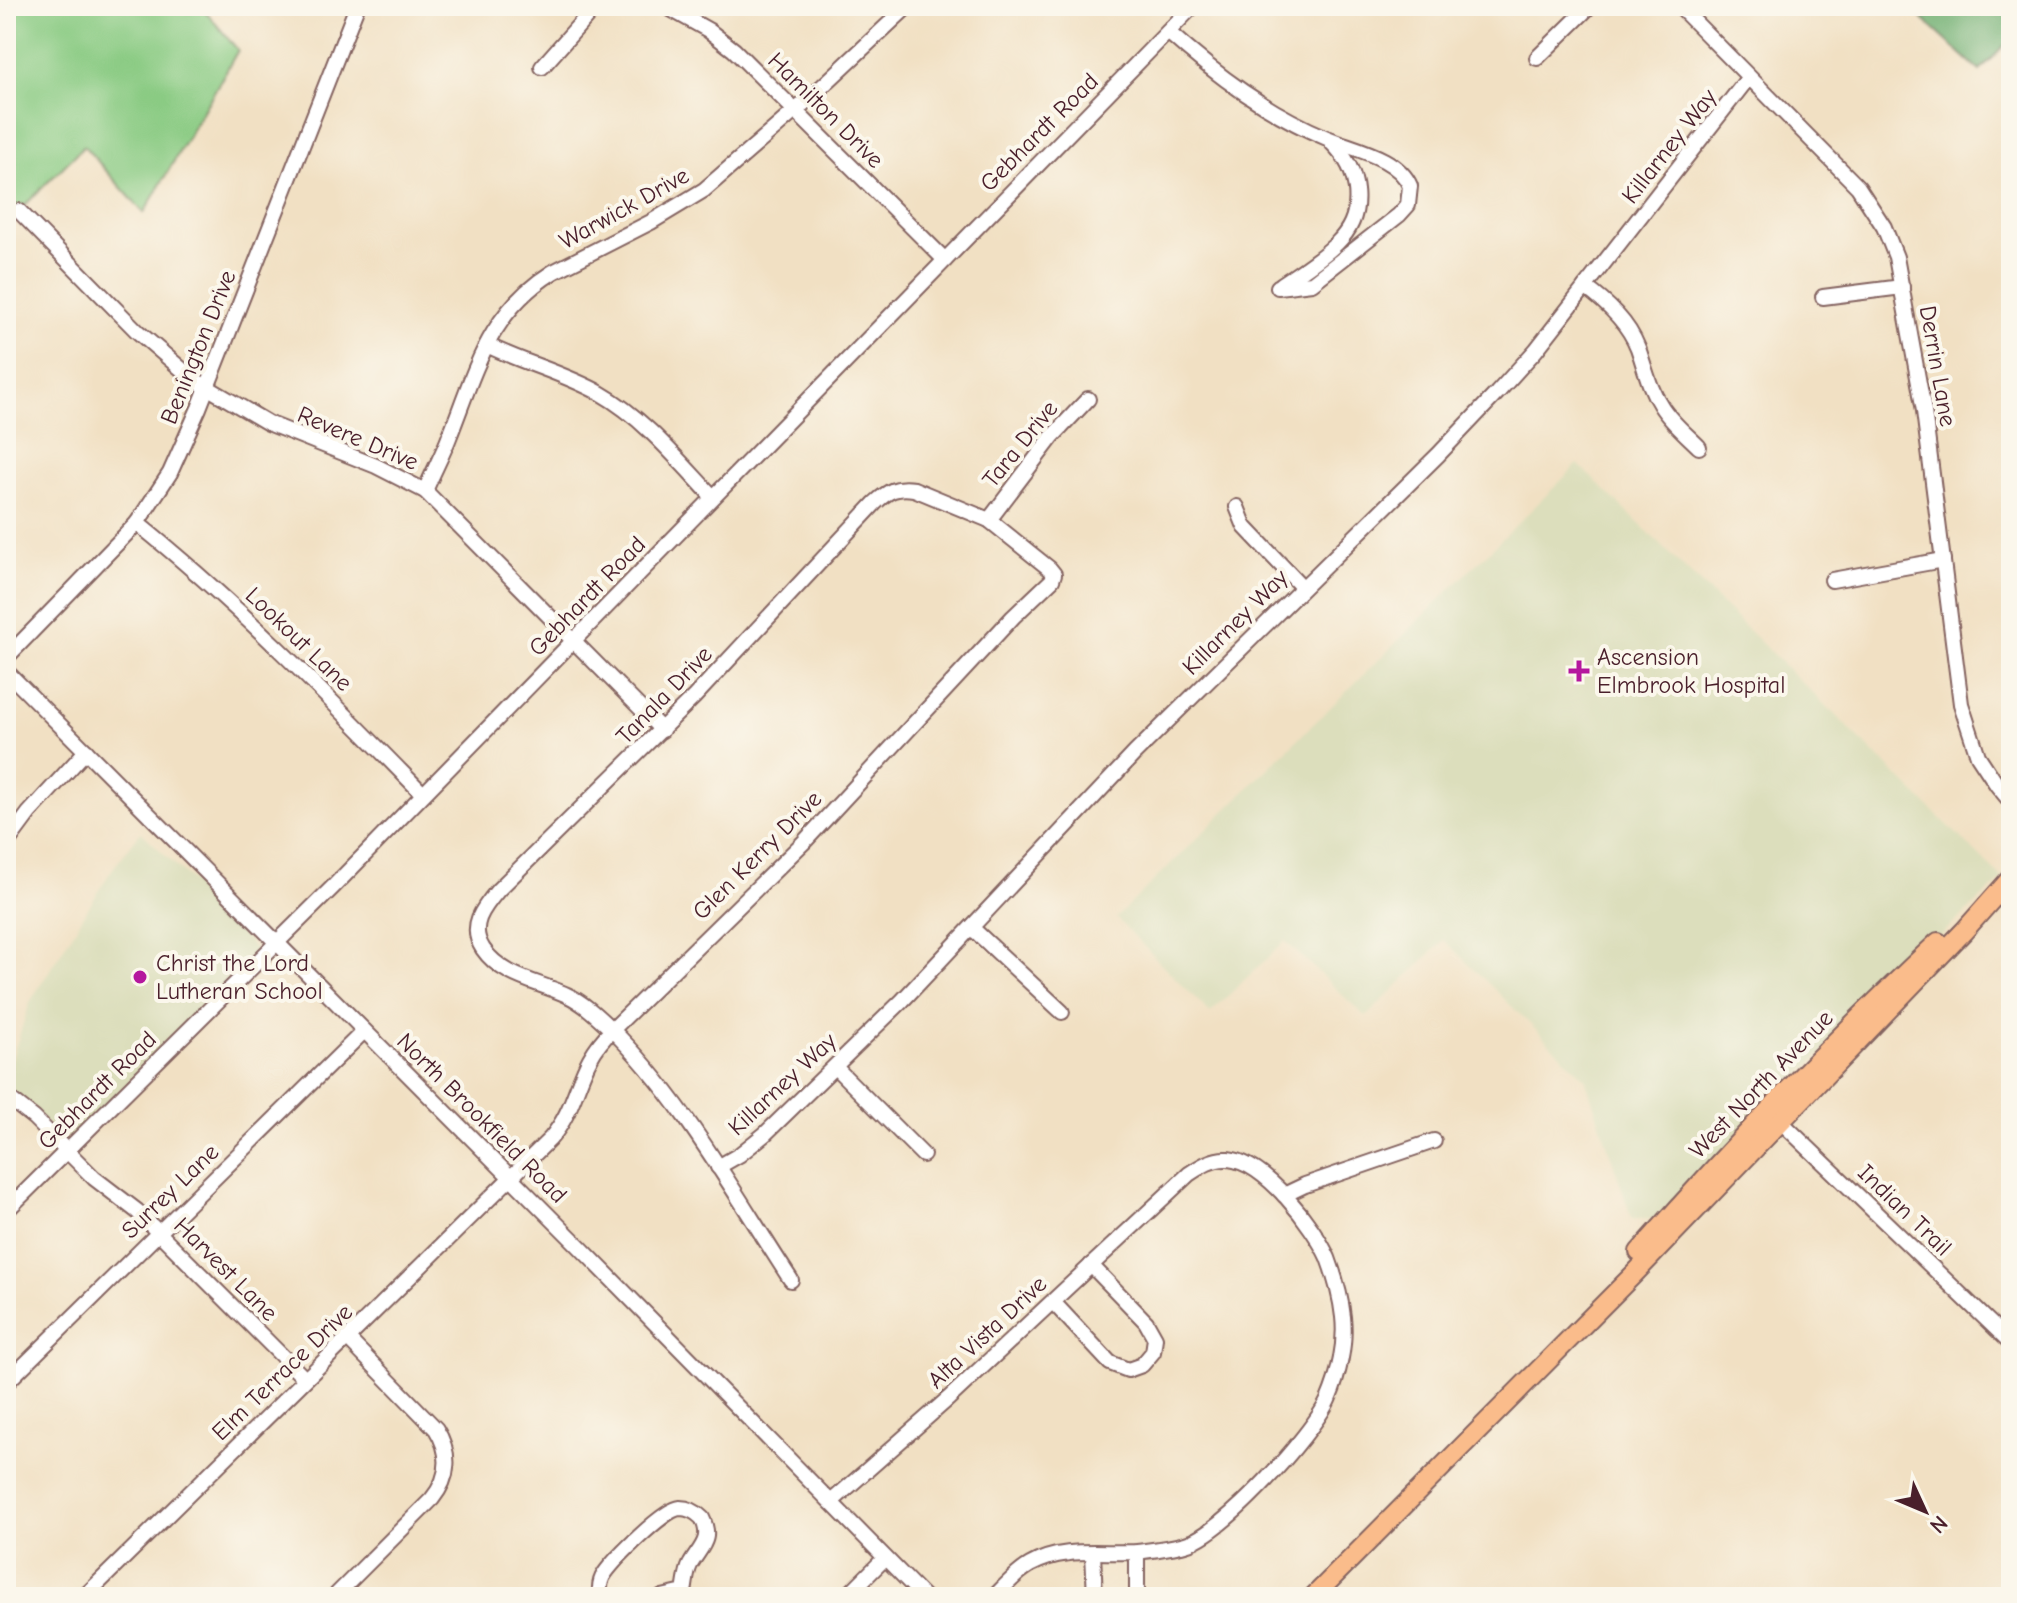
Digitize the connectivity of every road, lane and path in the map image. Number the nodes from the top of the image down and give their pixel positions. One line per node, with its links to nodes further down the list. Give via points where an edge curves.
1 (357, 6): 20 (street, Benington Drive)
2 (596, 6): 10 (street)
3 (665, 6): 12 (street, Hamilton Drive, via 734,50)
4 (908, 6): 12 (street, Warwick Drive)
5 (1193, 6): 8 (street, Gebhardt Road)
6 (1590, 6): 9 (street)
7 (1679, 6): 11 (street, Derrin Lane)
8 (1168, 32): 13 (street, via 1234,87); 15 (street, Gebhardt Road)
9 (1537, 58)
10 (542, 67)
11 (1749, 77): 16 (street, Killarney Way); 17 (street, Derrin Lane, via 1868,200 1890,242)
12 (797, 110): 15 (street, Hamilton Drive); 19 (street, Warwick Drive, via 704,190 538,282 509,308)
13 (1323, 136): 13 (street, via 1354,175 1353,219 1336,245 1278,287 1312,283 1399,215 1411,196 1399,169)
14 (19, 211): 20 (street, Revere Drive, via 137,331)
15 (945, 260): 24 (street, Gebhardt Road)
16 (1585, 287): 22 (street, via 1629,330 1661,406); 30 (street, Killarney Way, via 1487,403)
17 (1902, 287): 18 (street); 28 (street, Derrin Lane)
18 (1823, 297)
19 (487, 345): 23 (street, Warwick Drive); 24 (street, via 614,402)
20 (206, 389): 23 (street, Revere Drive, via 268,423); 27 (street, Benington Drive, via 170,473)
21 (1088, 399): 26 (street, Tara Drive)
22 (1699, 447)
23 (425, 491): 31 (street, Revere Drive)
24 (713, 497): 31 (street, Gebhardt Road)
25 (1237, 507): 30 (street, via 1245,527)
26 (989, 520): 34 (street, Tanala Drive, via 914,489 894,488); 43 (street, Glen Kerry Drive, via 1054,574 1047,585 804,842)
27 (137, 523): 32 (street, Benington Drive); 36 (street, Lookout Lane, via 275,643)
28 (1943, 560): 29 (street); 37 (street, Derrin Lane, via 1961,704 1978,756)
29 (1832, 580)
30 (1302, 587): 40 (street, Killarney Way, via 1135,753)
31 (574, 640): 34 (street, Revere Drive); 36 (street, Gebhardt Road)
32 (6, 658)
33 (6, 671): 35 (street, North Brookfield Road)
34 (662, 730): 43 (street, Tanala Drive, via 487,903 477,919 481,946 488,955 510,972 579,1002)
35 (86, 751): 38 (street); 41 (street, North Brookfield Road)
36 (423, 794): 41 (street, Gebhardt Road)
37 (2011, 802)
38 (6, 844)
39 (2011, 876): 47 (main road, West North Avenue, via 1881,995)
40 (972, 928): 42 (street); 45 (street, Killarney Way)
41 (277, 943): 44 (street, North Brookfield Road); 49 (street, Gebhardt Road)
42 (1062, 1012)
43 (612, 1030): 51 (street, via 676,1106); 52 (street, Glen Kerry Drive, via 588,1057 558,1129)
44 (364, 1031): 52 (street, North Brookfield Road); 55 (street, Surrey Lane)
45 (835, 1067): 50 (street); 51 (street, Killarney Way, via 765,1134)
46 (6, 1096): 49 (street, Harvest Lane)
47 (1775, 1116): 60 (street, Indian Trail); 77 (main road, West North Avenue, via 1712,1169 1564,1343)
48 (1434, 1141): 53 (street)
49 (68, 1151): 54 (street, Gebhardt Road); 55 (street, Harvest Lane)
50 (923, 1155)
51 (718, 1167): 57 (street)
52 (509, 1177): 59 (street, Elm Terrace Drive); 63 (street, North Brookfield Road)
53 (1284, 1195): 56 (street, Alta Vista Drive, via 1249,1165 1227,1159 1207,1162); 64 (street, Alta Vista Drive, via 1327,1256 1337,1286 1344,1319 1342,1349 1328,1400 1294,1449 1207,1534 1188,1544)
54 (6, 1211)
55 (159, 1233): 61 (street, Harvest Lane); 62 (street, Surrey Lane)
56 (1091, 1265): 58 (street, Alta Vista Drive); 58 (street, via 1155,1338 1153,1352 1142,1365 1128,1370 1110,1363)
57 (791, 1280)
58 (1053, 1302): 63 (street, Alta Vista Drive)
59 (348, 1339): 61 (street, Elm Terrace Drive); 69 (street, via 436,1429 447,1464 432,1499)
60 (2011, 1343)
61 (305, 1379): 68 (street, Elm Terrace Drive)
62 (6, 1383)
63 (831, 1502): 66 (street, North Brookfield Road)
64 (1137, 1552): 65 (street, Alta Vista Drive); 76 (street)
65 (1093, 1553): 74 (street, Alta Vista Drive, via 1077,1551 1038,1561); 75 (street)
66 (885, 1558): 72 (street); 73 (street, North Brookfield Road)
67 (686, 1594): 70 (street, via 689,1566 707,1535 702,1518 678,1508 605,1572); 71 (street)
68 (84, 1597)
69 (334, 1597)
70 (601, 1597)
71 (662, 1597)
72 (846, 1597)
73 (924, 1597)
74 (994, 1597)
75 (1095, 1597)
76 (1137, 1597)
77 (1313, 1597)

